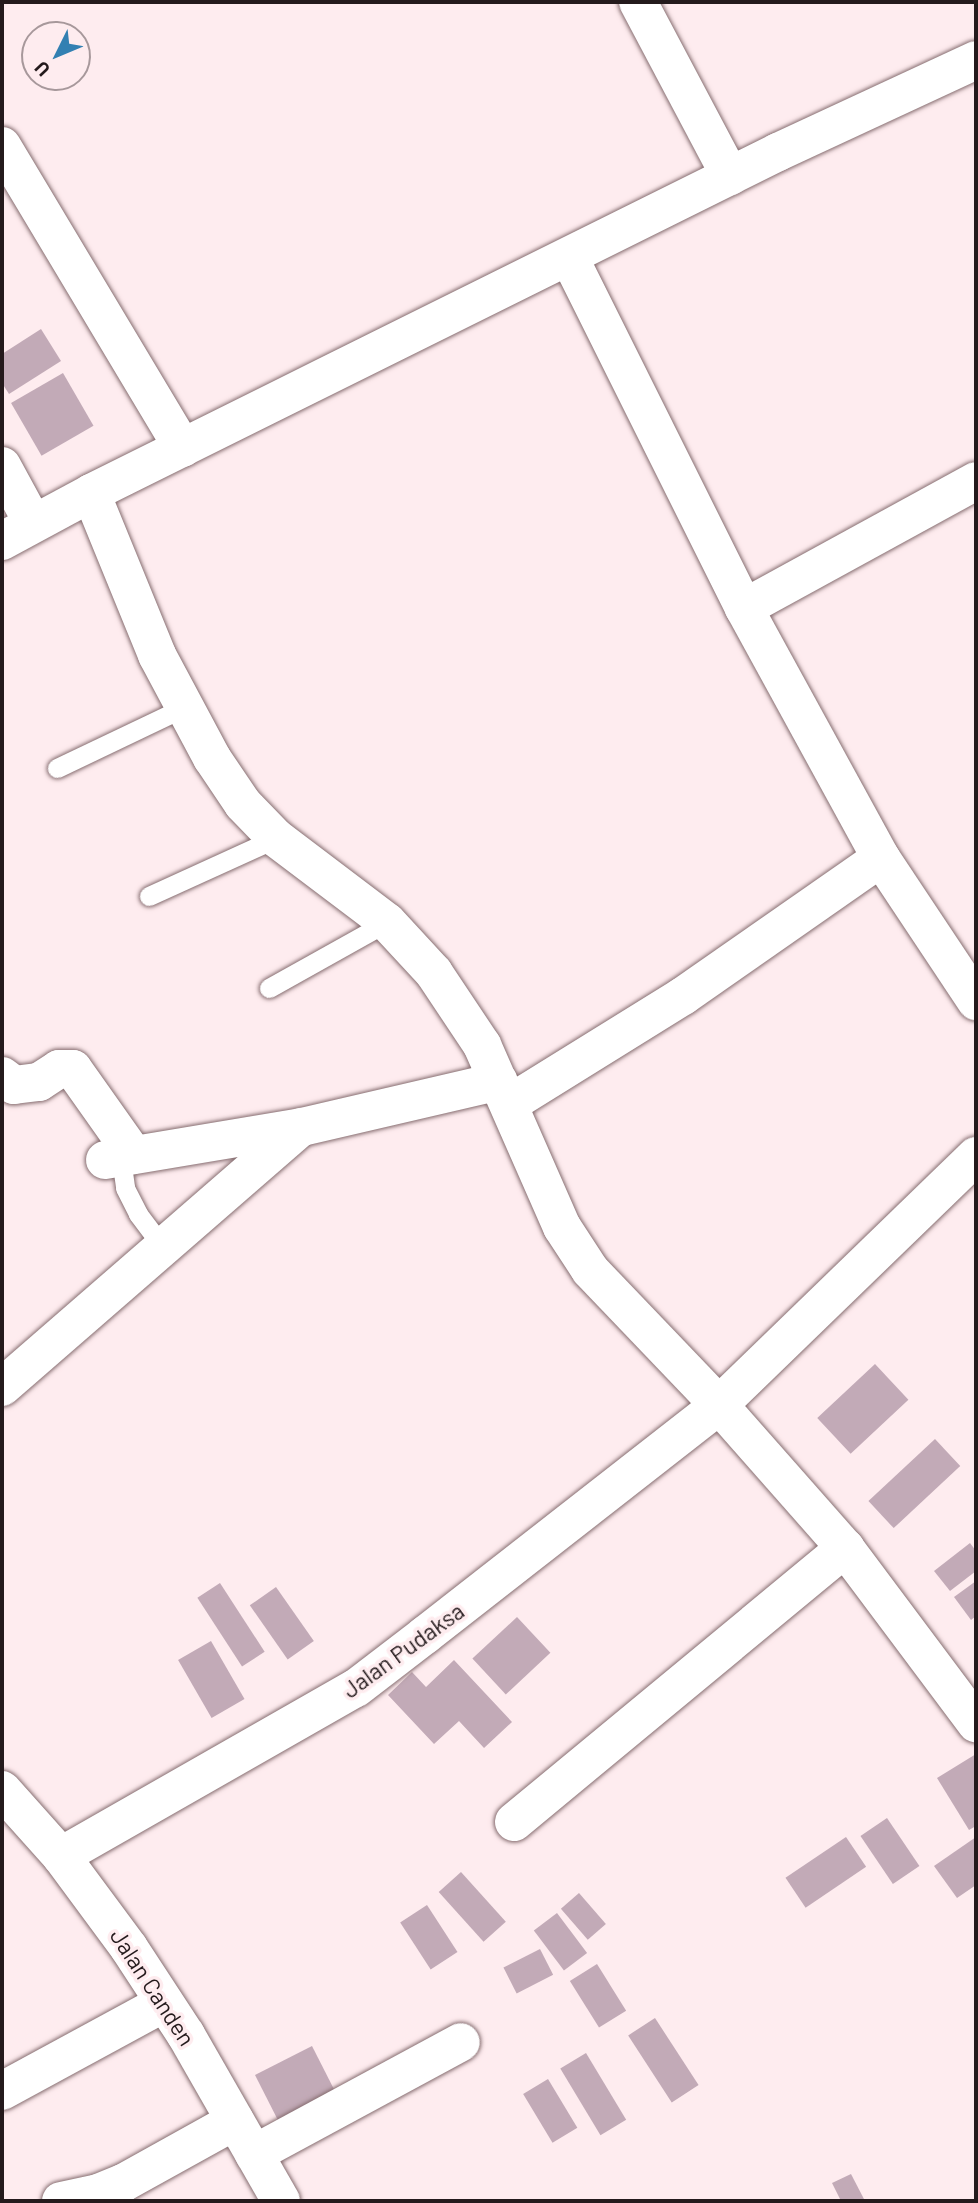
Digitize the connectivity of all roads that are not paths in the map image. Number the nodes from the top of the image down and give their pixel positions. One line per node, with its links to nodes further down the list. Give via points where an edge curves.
1 (638, 2): 4 (street)
2 (976, 60): 4 (street)
3 (2, 146): 6 (street)
4 (730, 176): 5 (street)
5 (569, 257): 6 (street); 11 (street)
6 (183, 448): 9 (street)
7 (2, 466): 10 (street)
8 (976, 481): 11 (street)
9 (91, 493): 10 (street); 12 (street, via 158,655)
10 (18, 532)
11 (744, 608): 15 (street)
12 (186, 707): 13 (lane); 14 (street, via 243,804)
13 (57, 768)
14 (276, 838): 16 (lane); 17 (street)
15 (881, 858): 19 (street); 21 (street, via 683,996)
16 (149, 896)
17 (387, 922): 18 (lane); 21 (street, via 457,1005)
18 (269, 988)
19 (976, 1001)
20 (2, 1076): 24 (street, via 14,1085 39,1082 59,1069 73,1069)
21 (504, 1093): 22 (street); 27 (street, via 562,1227 590,1270)
22 (302, 1127): 24 (street); 25 (street)
23 (976, 1156): 27 (street, Jalan Pudaksa)
24 (120, 1158): 25 (lane, via 125,1188)
25 (163, 1248): 26 (street)
26 (2, 1387)
27 (719, 1405): 28 (street); 32 (street, Jalan Pudaksa, via 356,1688)
28 (845, 1548): 29 (street); 31 (street)
29 (976, 1723)
30 (2, 1790): 32 (street, Jalan Canden)
31 (514, 1822)
32 (61, 1856): 33 (street, Jalan Canden)
33 (164, 2003): 35 (street); 36 (street, Jalan Canden)
34 (461, 2042): 37 (street)
35 (2, 2091)
36 (235, 2121): 37 (street, Jalan Canden); 38 (street, via 123,2183)
37 (254, 2154): 39 (street, Jalan Canden)
38 (61, 2201)
39 (281, 2201)

